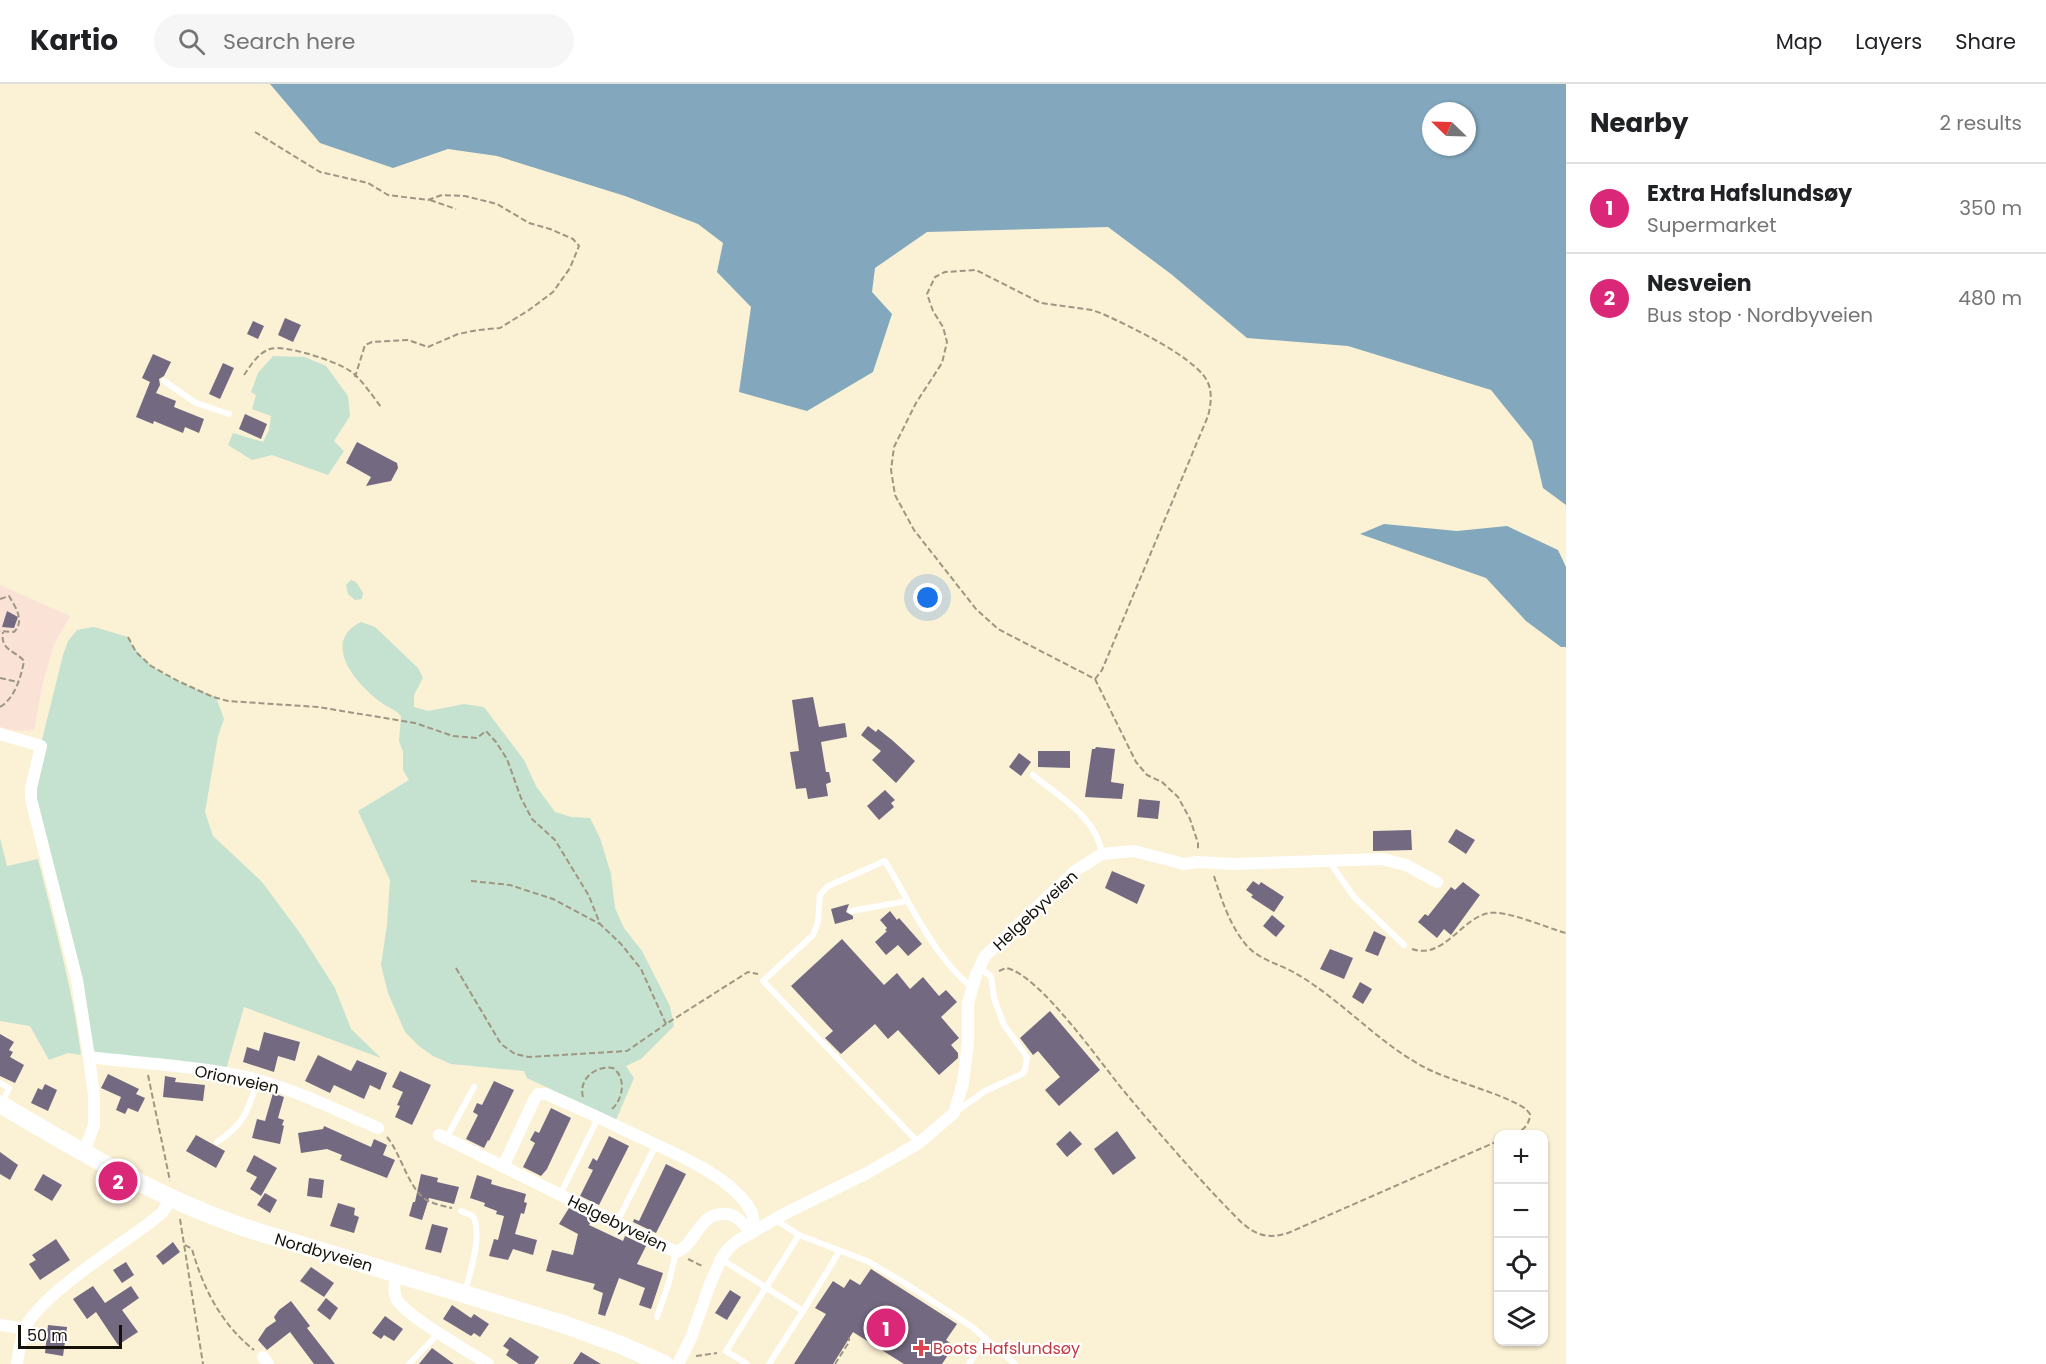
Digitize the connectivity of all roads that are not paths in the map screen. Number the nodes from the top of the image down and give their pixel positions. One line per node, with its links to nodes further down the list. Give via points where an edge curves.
1 (164, 381): 2 (lane, via 196,404)
2 (229, 414)
3 (0, 734): 13 (street, via 41,746 31,800 77,980)
4 (1033, 775): 5 (lane, via 1092,827)
5 (1102, 854): 6 (street, Helgebyveien, via 1134,851 1184,864); 11 (street, Helgebyveien, via 1075,871 986,956)
6 (1328, 861): 7 (street, Helgebyveien, via 1382,859 1406,865); 10 (lane, via 1354,897)
7 (1437, 882)
8 (907, 901): 9 (lane); 12 (lane, via 949,965); 23 (lane, via 885,861 828,886 820,895 813,935 763,981)
9 (851, 911)
10 (1404, 945)
11 (979, 968): 12 (street, Helgebyveien); 19 (lane, via 991,976 1004,1025 1027,1057 1025,1070 985,1090)
12 (971, 987): 19 (street, Helgebyveien, via 963,1083)
13 (88, 1057): 14 (street, Orionveien, via 203,1069); 25 (street, via 94,1125)
14 (258, 1080): 20 (street, Orionveien); 22 (lane, via 243,1120)
15 (0, 1083): 17 (lane, via 9,1088)
16 (474, 1087): 21 (lane)
17 (1, 1104): 25 (main road, Nordbyveien)
18 (593, 1113): 24 (street); 26 (street, via 538,1094); 27 (lane)
19 (954, 1113): 23 (street)
20 (378, 1128)
21 (442, 1137): 26 (street, Helgebyveien)
22 (217, 1142)
23 (919, 1143): 30 (street)
24 (656, 1145): 31 (lane); 32 (street, via 730,1187 751,1211)
25 (84, 1152): 28 (main road, Nordbyveien)
26 (503, 1167): 27 (street, Helgebyveien)
27 (560, 1195): 31 (street, Helgebyveien)
28 (171, 1199): 37 (main road, Nordbyveien, via 232,1224); 43 (street, via 162,1213 47,1301)
29 (461, 1210): 39 (lane, via 473,1216 477,1226)
30 (774, 1219): 32 (street); 33 (lane)
31 (617, 1223): 34 (street, Helgebyveien)
32 (751, 1233): 34 (street, Helgebyveien, via 736,1217 719,1214 704,1222); 36 (street)
33 (799, 1235): 35 (lane); 38 (lane)
34 (676, 1252): 41 (lane)
35 (839, 1252): 40 (lane); 45 (lane, via 867,1261)
36 (721, 1259): 38 (lane); 47 (street, via 691,1338)
37 (396, 1273): 39 (main road, Nordbyveien); 44 (street, via 397,1299)
38 (766, 1288): 40 (lane); 50 (lane, via 726,1351)
39 (464, 1293): 47 (main road, Nordbyveien)
40 (803, 1311): 51 (lane)
41 (657, 1317)
42 (0, 1325): 43 (street)
43 (25, 1329): 48 (street)
44 (439, 1332): 46 (street); 49 (lane)
45 (985, 1338): 52 (lane); 53 (lane)
46 (484, 1363)
47 (673, 1363)
48 (17, 1364)
49 (409, 1364)
50 (747, 1364)
51 (769, 1364)
52 (969, 1364)
53 (1015, 1364)

